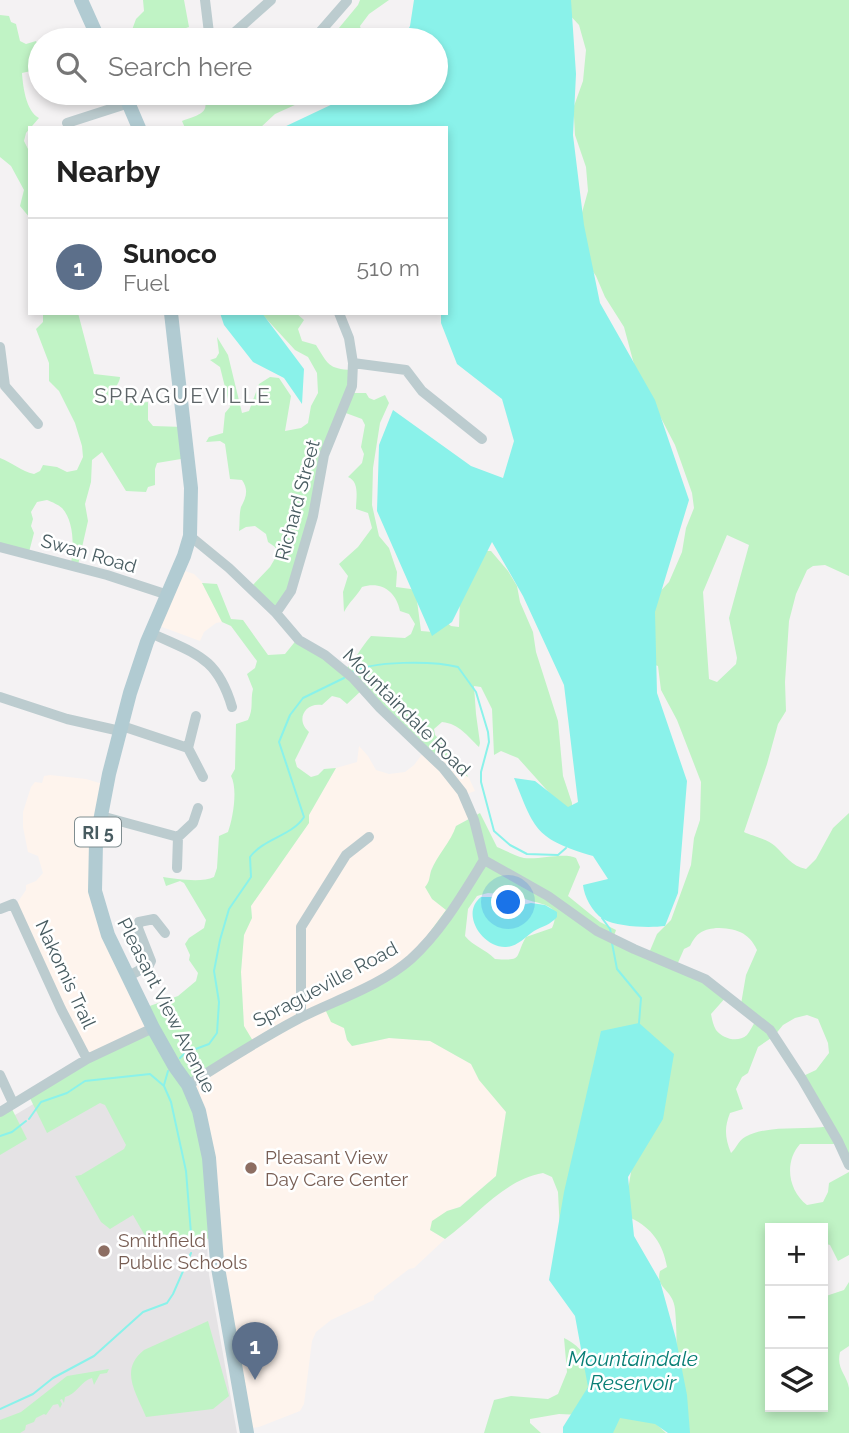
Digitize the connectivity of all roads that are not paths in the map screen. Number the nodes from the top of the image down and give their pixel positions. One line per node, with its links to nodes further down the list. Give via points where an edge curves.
1 (81, 0): 5 (main road)
2 (205, 0): 6 (street)
3 (271, 0): 7 (street)
4 (347, 1): 8 (street)
5 (94, 28)
6 (208, 28)
7 (240, 28)
8 (323, 28)
9 (115, 105): 12 (street)
10 (130, 105): 13 (main road)
11 (66, 123): 12 (street)
12 (83, 123)
13 (138, 126)
14 (171, 315): 20 (main road, Pleasant View Avenue / RI 5, via 191,488)
15 (340, 315): 17 (street, Richard Street)
16 (0, 347): 18 (street, via 5,386)
17 (353, 363): 19 (street, via 406,370 422,391); 23 (street, Richard Street, via 352,386 324,455 313,516 291,591)
18 (38, 424)
19 (482, 439)
20 (190, 536): 22 (main road, Pleasant View Avenue / RI 5); 23 (street, Mountaindale Road)
21 (0, 547): 22 (street, Swan Road)
22 (167, 595): 24 (main road, Pleasant View Avenue / RI 5)
23 (276, 613): 35 (street, Mountaindale Road, via 299,640 353,678 443,768 462,792)
24 (151, 633): 26 (street, via 205,659 225,684); 28 (main road, Pleasant View Avenue / RI 5)
25 (0, 697): 28 (street, via 67,719)
26 (232, 707)
27 (195, 716): 29 (street)
28 (121, 729): 29 (street); 32 (main road, Pleasant View Avenue / RI 5)
29 (188, 748): 30 (street)
30 (203, 777)
31 (198, 808): 33 (street, via 192,823)
32 (101, 816): 33 (street); 39 (main road, Pleasant View Avenue / RI 5, via 95,891 108,935)
33 (178, 837): 36 (street)
34 (369, 837): 40 (street, via 346,855 301,927)
35 (484, 860): 40 (street, Spragueville Road, via 430,939 410,960); 47 (street, via 597,930 705,979 770,1030)
36 (177, 868)
37 (0, 909): 42 (street, Nakomis Trail, via 13,904)
38 (165, 933): 39 (street, via 154,919 139,922 150,961)
39 (129, 976): 41 (main road, Pleasant View Avenue / RI 5)
40 (301, 1017): 44 (street, Spragueville Road)
41 (153, 1028): 42 (street); 44 (main road, Pleasant View Avenue / RI 5)
42 (88, 1059): 45 (street)
43 (0, 1075): 45 (street)
44 (188, 1085): 48 (main road, Pleasant View Avenue / RI 5, via 205,1134 215,1253)
45 (13, 1103): 46 (street)
46 (0, 1112)
47 (849, 1165)
48 (247, 1433)

